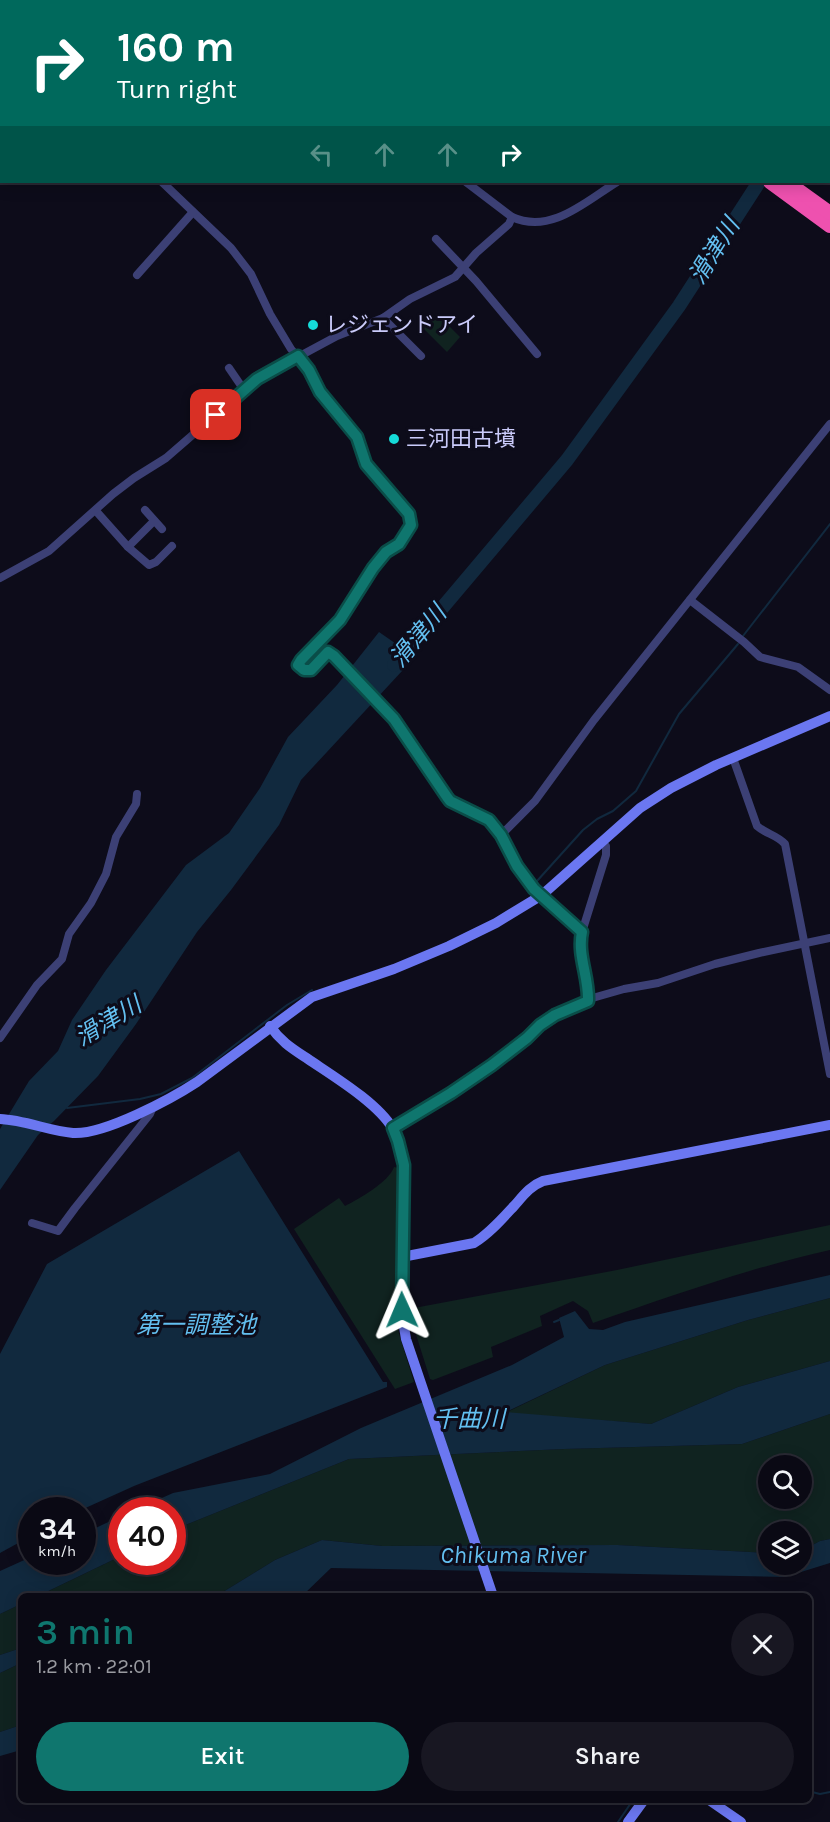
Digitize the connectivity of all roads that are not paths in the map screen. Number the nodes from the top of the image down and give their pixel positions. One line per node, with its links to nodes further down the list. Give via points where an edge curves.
1 (163, 183): 6 (street)
2 (615, 183): 8 (street, via 555,219 534,222)
3 (771, 183): 9 (highway)
4 (788, 183): 7 (highway)
5 (472, 184): 8 (street)
6 (193, 212): 12 (street); 15 (street, via 231,248 251,274 270,314)
7 (830, 213)
8 (512, 217): 11 (street)
9 (830, 226)
10 (436, 239): 11 (street)
11 (464, 268): 13 (street); 14 (street)
12 (137, 275)
13 (383, 318): 15 (street); 16 (street)
14 (537, 354)
15 (298, 356): 18 (street); 32 (street, via 320,392 360,441 368,468 412,521 399,544 373,568 340,620 298,665 311,670 328,652 334,656 394,719 450,801 489,820)
16 (421, 356)
17 (229, 368): 18 (street)
18 (244, 390): 21 (street, via 166,458 134,478)
19 (830, 424): 27 (street)
20 (146, 510): 22 (street)
21 (96, 511): 25 (street); 26 (street, via 48,551)
22 (154, 521): 23 (street); 25 (street)
23 (162, 529)
24 (172, 546): 25 (street, via 149,565)
25 (128, 547)
26 (0, 578)
27 (690, 600): 28 (street, via 759,657 798,667); 32 (street, via 535,801)
28 (830, 690)
29 (830, 716): 30 (street)
30 (734, 758): 33 (street, via 654,798); 37 (street, via 757,826 785,844)
31 (137, 794): 40 (street, via 91,903 67,938 62,959 37,985)
32 (501, 835): 34 (street, via 517,866)
33 (602, 842): 34 (street); 35 (street, via 606,855)
34 (542, 895): 35 (street); 39 (street, via 449,946 312,997)
35 (582, 932): 38 (street, via 580,949)
36 (830, 938): 37 (street)
37 (803, 942): 38 (street); 41 (street)
38 (589, 999): 45 (street, via 555,1015 492,1065)
39 (270, 1026): 42 (street, via 197,1082); 45 (street, via 291,1049 368,1101)
40 (0, 1038)
41 (830, 1074)
42 (153, 1107): 43 (street, via 97,1129 74,1133); 46 (street, via 58,1231)
43 (0, 1119)
44 (830, 1125): 47 (street, via 543,1182 532,1187 474,1243)
45 (393, 1128): 47 (street, via 404,1165)
46 (32, 1223)
47 (402, 1257): 48 (street, via 403,1325 410,1352)
48 (493, 1593)
49 (642, 1803): 51 (street)
50 (713, 1803): 52 (street)
51 (628, 1822)
52 (741, 1822)

